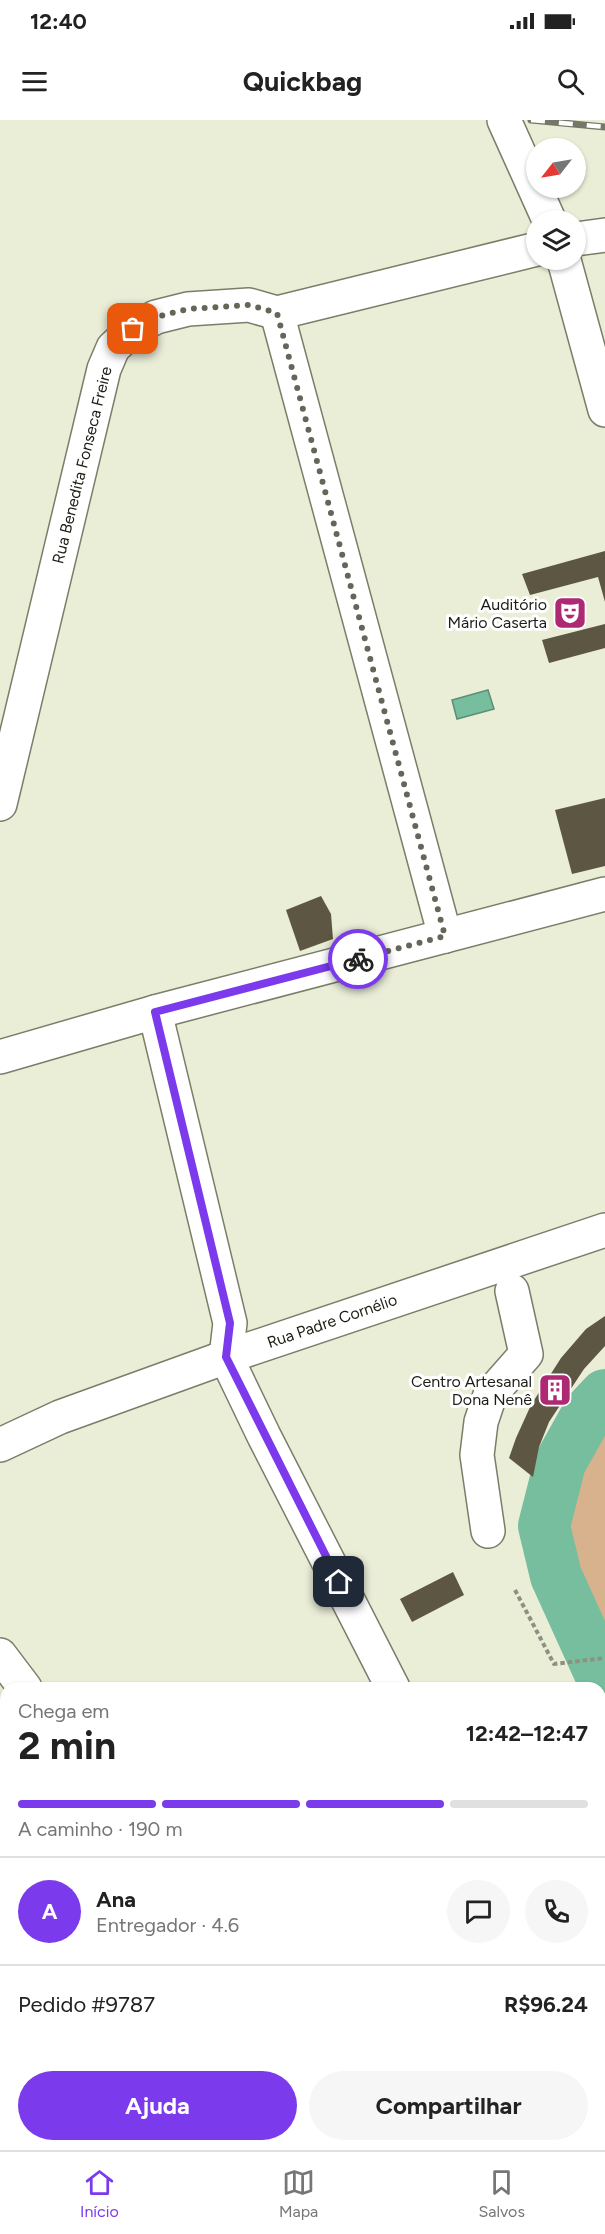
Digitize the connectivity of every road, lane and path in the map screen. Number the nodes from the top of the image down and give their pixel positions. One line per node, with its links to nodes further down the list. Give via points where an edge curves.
1 (504, 120): 2 (street)
2 (544, 210)
3 (605, 235): 4 (street)
4 (586, 238)
5 (526, 252): 7 (street, Rua Benedita Fonseca Freire)
6 (567, 270): 8 (street)
7 (277, 313): 9 (street, Rua Benedita Fonseca Freire, via 249,305 188,309 156,317 133,329 113,348 104,369); 11 (street)
8 (605, 410)
9 (0, 804)
10 (605, 894): 11 (street)
11 (445, 936): 12 (street)
12 (155, 1012): 13 (street); 16 (street, via 230,1323)
13 (0, 1057)
14 (605, 1230): 16 (street, Rua Padre Cornélio)
15 (512, 1291): 20 (street, via 526,1354 490,1395 481,1422 477,1455)
16 (226, 1357): 17 (street, Rua Padre Cornélio); 25 (street)
17 (60, 1417): 18 (street, Rua Padre Cornélio); 19 (street, Rua Padre Cornélio)
18 (0, 1433)
19 (0, 1445)
20 (488, 1531)
21 (515, 1590): 23 (path, via 554,1664)
22 (0, 1655): 24 (street)
23 (605, 1658)
24 (20, 1682)
25 (390, 1682)

